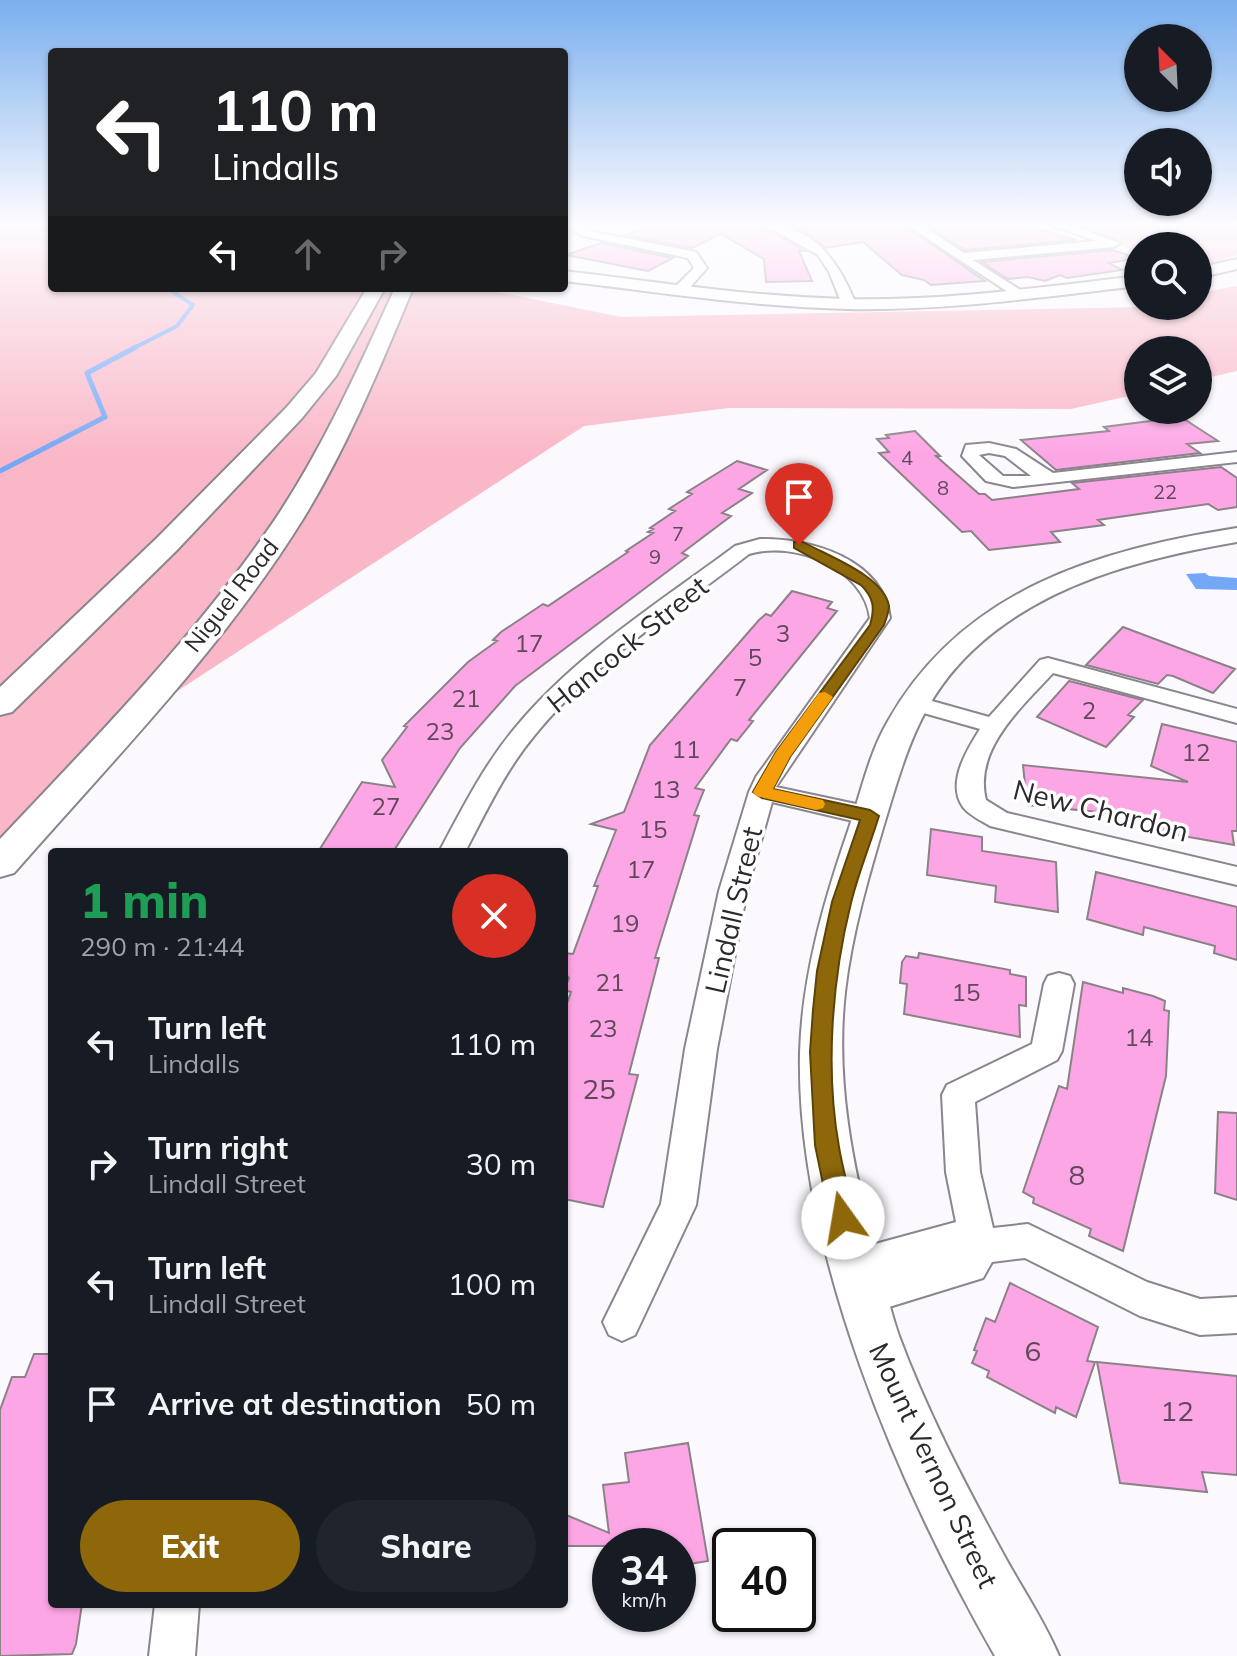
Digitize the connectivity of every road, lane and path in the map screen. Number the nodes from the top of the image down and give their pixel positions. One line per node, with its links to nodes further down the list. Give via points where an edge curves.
1 (368, 302): 10 (main road, via 325,376 294,413)
2 (397, 302): 17 (main road, Niguel Road, via 347,413 288,520 255,567 160,686)
3 (812, 302): 5 (street)
4 (878, 302): 5 (street)
5 (849, 304)
6 (1237, 457): 7 (street)
7 (1052, 479)
8 (1237, 535): 11 (street, Mount Vernon Street, via 1108,563 1027,598 960,645)
9 (772, 542): 14 (street, Lindall Street, via 807,548 857,576 875,591 882,608 877,625); 16 (street, Hancock Street, via 742,550 545,710 483,791)
10 (0, 705)
11 (909, 710): 13 (street); 15 (street, Mount Vernon Street, via 883,767)
12 (1237, 716): 13 (street, via 1048,665)
13 (988, 732): 18 (street, New Chardon, via 969,785 974,804 985,813)
14 (762, 792): 15 (street); 23 (street, Lindall Street, via 733,891 678,1205)
15 (870, 816): 21 (street, Mount Vernon Street, via 841,902 827,971 821,1052 826,1145)
16 (454, 848)
17 (0, 863)
18 (1237, 876)
19 (1059, 984): 20 (street, via 1046,1051 958,1095 960,1169)
20 (981, 1246): 21 (street, via 970,1266); 22 (street, via 1028,1241 1140,1298 1200,1317)
21 (859, 1281): 26 (street, Mount Vernon Street, via 871,1326 942,1498)
22 (1237, 1315)
23 (622, 1322)
24 (177, 1608): 25 (street)
25 (172, 1656)
26 (1029, 1656)

